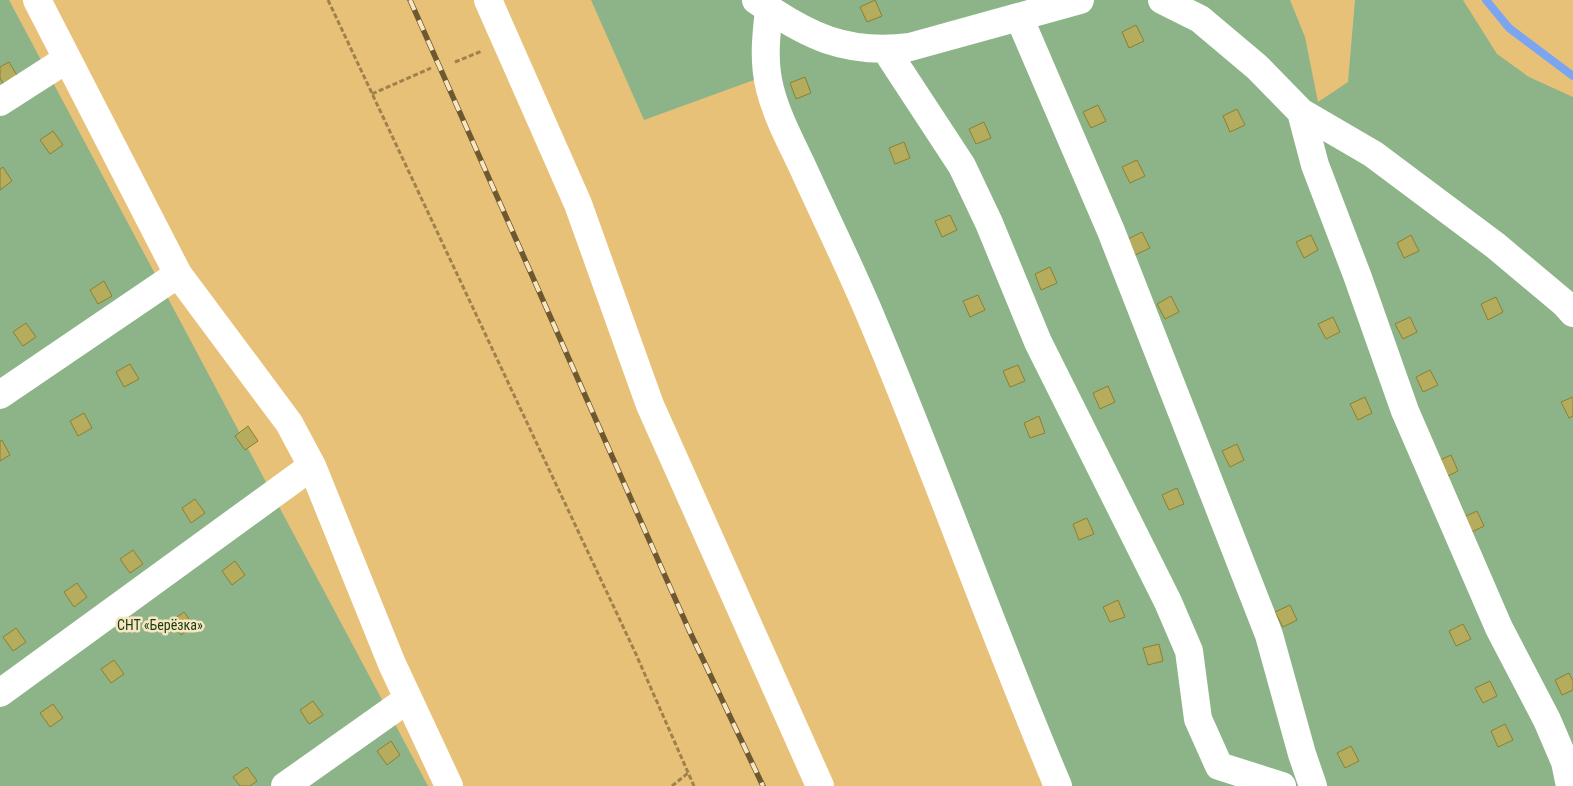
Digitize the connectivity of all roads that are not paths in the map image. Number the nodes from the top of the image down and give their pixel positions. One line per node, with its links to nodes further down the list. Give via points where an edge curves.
1 (37, 0): 8 (street)
2 (488, 0): 19 (street, via 578,204 650,405)
3 (1080, 0): 6 (street)
4 (1162, 0): 10 (street, via 1200,19 1257,67)
5 (763, 5): 7 (street, via 819,38 853,48); 20 (street, via 770,90 873,321 1015,685)
6 (1020, 18): 7 (street, via 910,47); 22 (street, via 1114,240 1269,635)
7 (886, 50): 21 (street, via 962,166 1038,342 1168,602 1189,651 1198,719 1219,766)
8 (67, 59): 9 (street); 11 (street)
9 (0, 102)
10 (1301, 112): 12 (street, via 1380,160 1496,246); 23 (street, via 1315,165 1358,275 1405,412 1499,628 1562,754)
11 (178, 274): 13 (street); 14 (street, via 289,423)
12 (1573, 313)
13 (0, 395)
14 (312, 466): 15 (street); 16 (street)
15 (0, 693)
16 (408, 699): 17 (street); 18 (street)
17 (285, 786)
18 (449, 786)
19 (820, 786)
20 (1058, 786)
21 (1282, 786)
22 (1313, 786)
23 (1570, 786)

